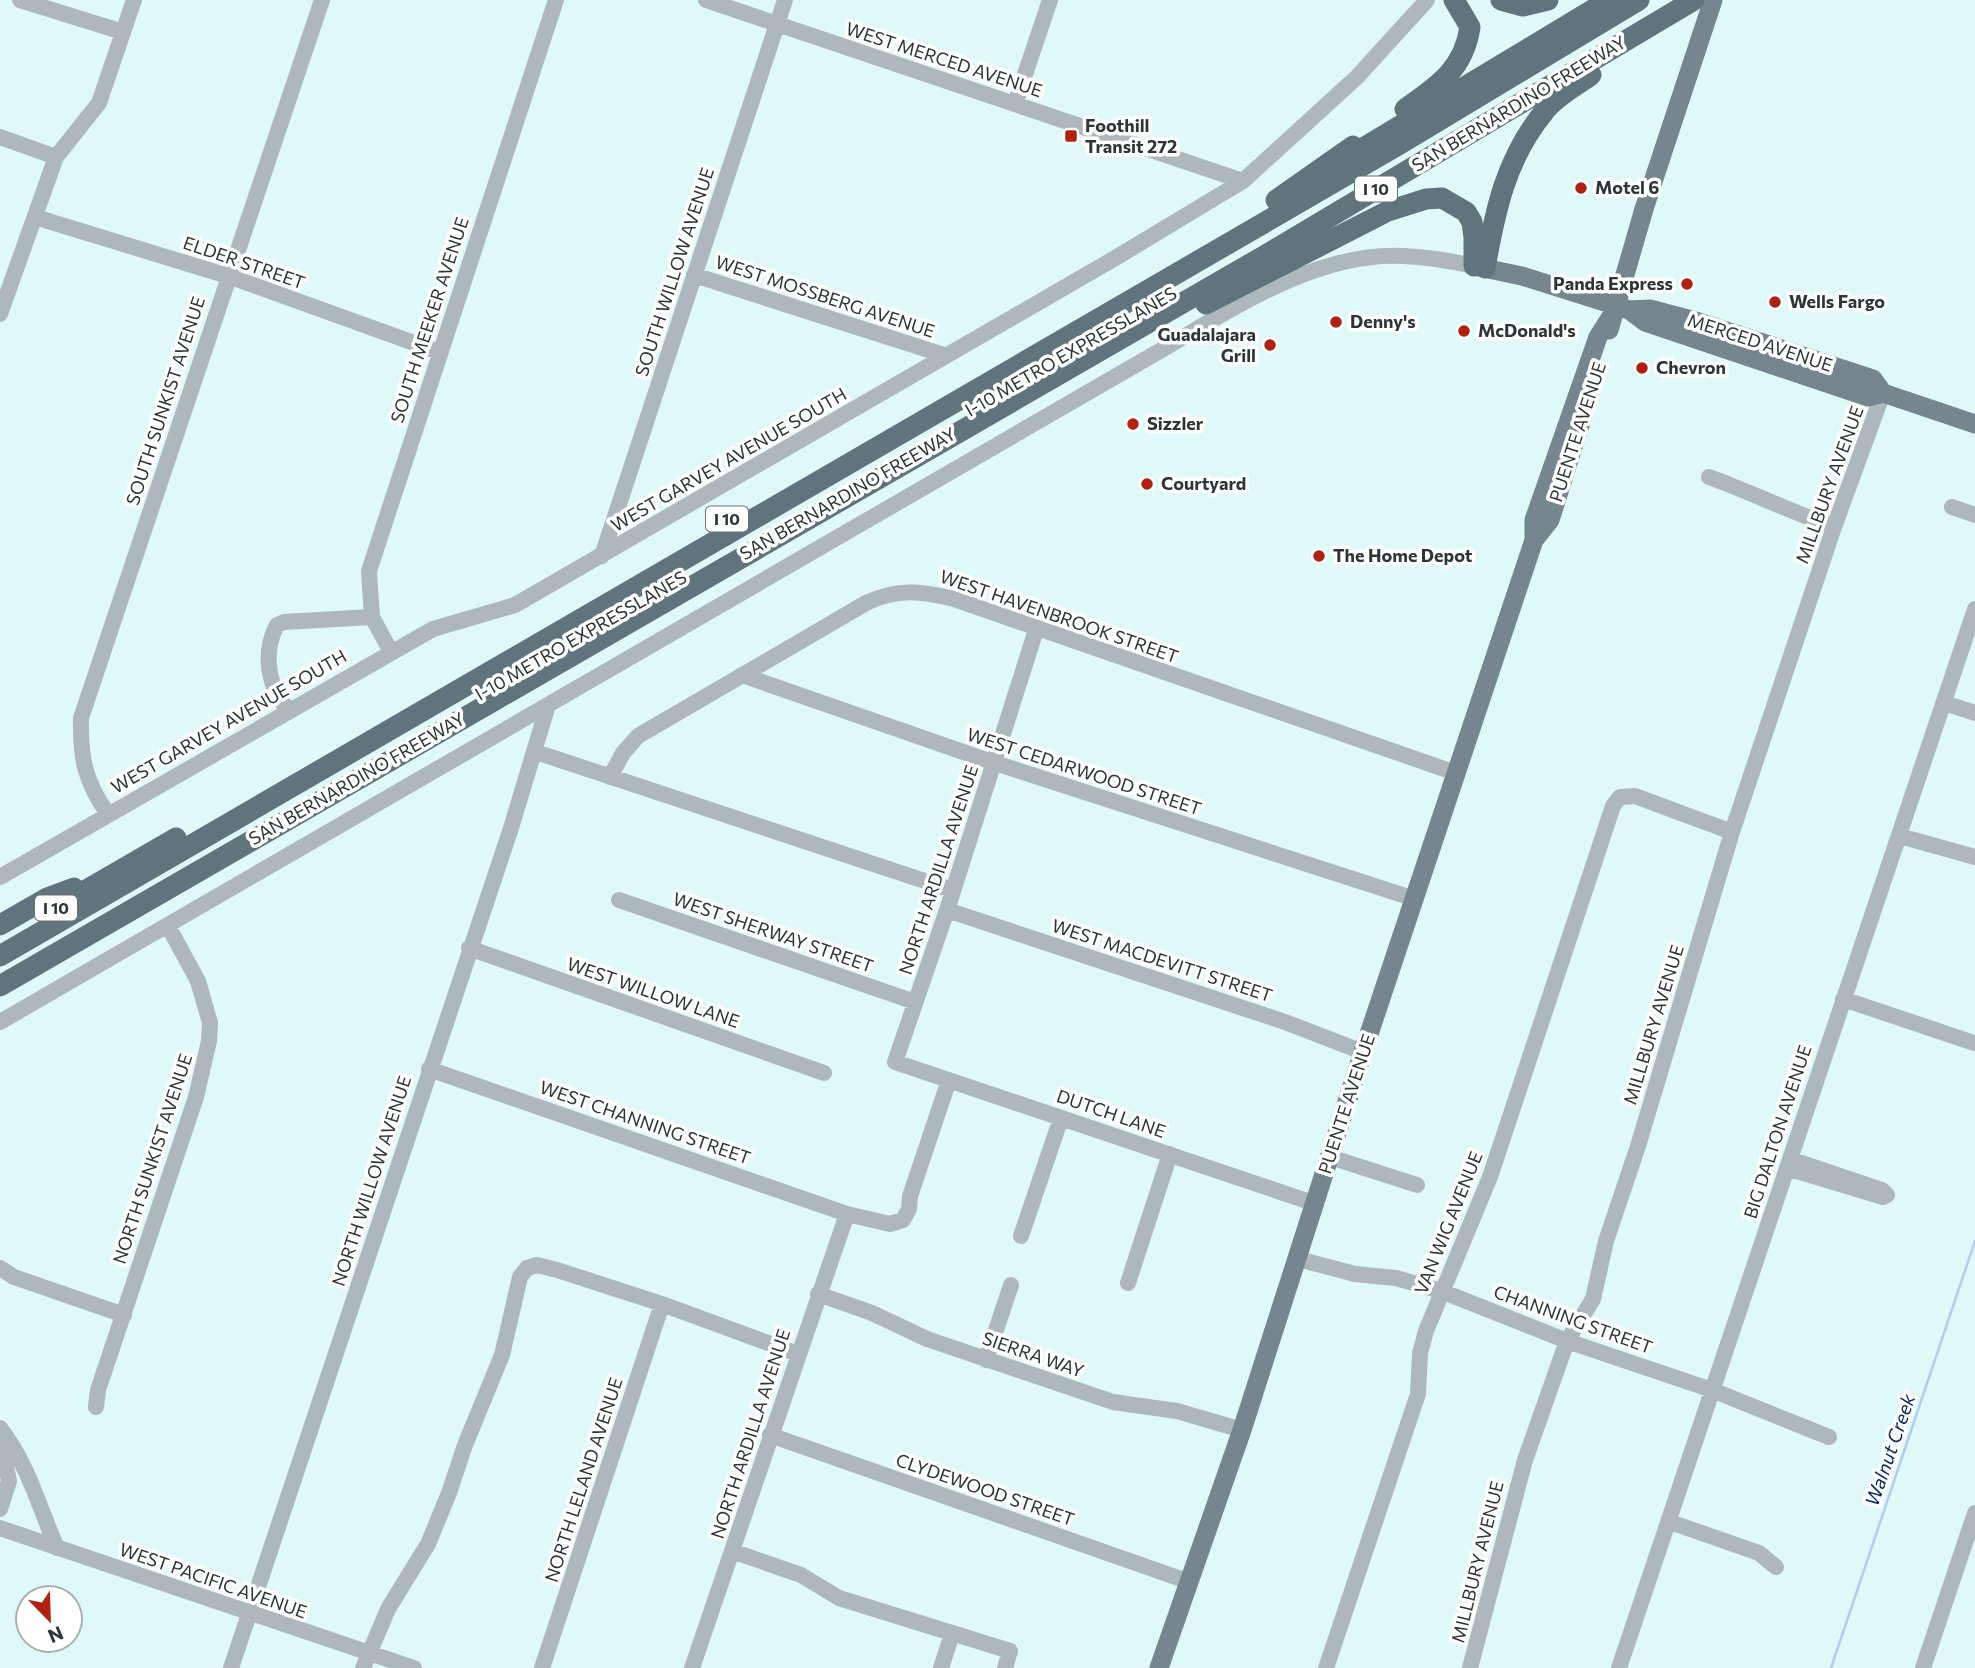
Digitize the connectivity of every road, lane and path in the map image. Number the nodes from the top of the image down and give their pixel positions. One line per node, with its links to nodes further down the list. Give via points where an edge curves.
1 (20, 0): 18 (street)
2 (134, 0): 18 (street)
3 (322, 0): 27 (street, SOUTH SUNKIST AVENUE)
4 (556, 0): 31 (street, SOUTH MEEKER AVENUE)
5 (706, 0): 17 (street, WEST MERCED AVENUE)
6 (785, 0): 17 (street, SOUTH WILLOW AVENUE)
7 (1050, 0): 19 (street)
8 (1427, 0): 22 (street, WEST GARVEY AVENUE SOUTH, via 1356,77)
9 (1454, 0): 23 (highway, via 1470,27 1458,65 1414,103)
10 (1548, 0): 16 (highway, via 1523,6)
11 (1609, 0): 23 (highway, I 10)
12 (1639, 0): 68 (highway, I-10 METRO EXPRESSLANES, via 1400,144)
13 (1667, 0): 69 (highway, I-10 METRO EXPRESSLANES, via 1507,98)
14 (1694, 0): 25 (highway, via 1545,110 1503,181); 33 (highway, SAN BERNARDINO FREEWAY / I 10)
15 (1713, 0): 29 (main road, PUENTE AVENUE)
16 (1505, 1)
17 (776, 24): 19 (street, WEST MERCED AVENUE); 26 (street, SOUTH WILLOW AVENUE)
18 (123, 32): 21 (street, via 99,103)
19 (1015, 104): 22 (street, WEST MERCED AVENUE)
20 (0, 137): 21 (street)
21 (56, 157): 24 (street)
22 (1243, 181): 32 (street, WEST GARVEY AVENUE SOUTH)
23 (1276, 200): 58 (highway, I 10)
24 (35, 217): 27 (street, ELDER STREET); 28 (street)
25 (1479, 267): 29 (main road, MERCED AVENUE, via 1522,276); 33 (highway, via 1472,222 1466,212 1442,198 1426,199 1388,211 1104,361); 47 (street, via 1402,256 1357,259 1276,288)
26 (694, 275): 32 (street, WEST MOSSBERG AVENUE); 40 (street, SOUTH WILLOW AVENUE)
27 (228, 276): 31 (street, ELDER STREET); 54 (street, SOUTH SUNKIST AVENUE, via 81,718 91,790)
28 (5, 282): 30 (street)
29 (1618, 311): 34 (main road, MERCED AVENUE, via 1650,309 1756,340 1873,379); 52 (main road, PUENTE AVENUE, via 1598,337 1558,449 1534,520 1534,540)
30 (0, 314)
31 (439, 352): 42 (street, SOUTH MEEKER AVENUE, via 369,571)
32 (944, 355): 40 (street, WEST GARVEY AVENUE SOUTH)
33 (1056, 375): 70 (highway, SAN BERNARDINO FREEWAY / I 10)
34 (1883, 393): 35 (main road, MERCED AVENUE); 39 (street, MILLBURY AVENUE)
35 (1975, 424)
36 (1709, 477): 39 (street)
37 (1952, 507): 38 (street)
38 (1975, 515)
39 (1834, 527): 55 (street, MILLBURY AVENUE)
40 (602, 556): 44 (street, WEST GARVEY AVENUE SOUTH, via 515,606 433,629)
41 (1975, 609): 46 (street, BIG DALTON AVENUE)
42 (372, 617): 44 (street, SOUTH MEEKER AVENUE); 48 (street, via 277,625 269,668 271,683 276,698)
43 (1036, 630): 45 (street, WEST HAVENBROOK STREET, via 954,599 901,590 866,603); 51 (street, NORTH ARDILLA AVENUE); 52 (street, WEST HAVENBROOK STREET)
44 (391, 652): 48 (street, WEST GARVEY AVENUE SOUTH)
45 (742, 676): 51 (street, WEST CEDARWOOD STREET); 53 (street, WEST HAVENBROOK STREET, via 638,736)
46 (1944, 703): 49 (street); 56 (street, BIG DALTON AVENUE)
47 (548, 705): 50 (street, NORTH WILLOW AVENUE); 65 (street)
48 (289, 710): 54 (street, WEST GARVEY AVENUE SOUTH)
49 (1975, 713)
50 (536, 752): 53 (street); 67 (street, NORTH WILLOW AVENUE)
51 (995, 763): 60 (street, NORTH ARDILLA AVENUE); 61 (street, WEST CEDARWOOD STREET)
52 (1456, 773): 61 (main road, PUENTE AVENUE)
53 (610, 777): 60 (street)
54 (108, 814): 59 (street, WEST GARVEY AVENUE SOUTH)
55 (1732, 832): 94 (street, VAN WIG AVENUE, via 1635,796 1620,797 1613,806 1490,1177); 98 (street, MILLBURY AVENUE, via 1606,1241 1593,1299)
56 (1900, 836): 57 (street); 73 (street, BIG DALTON AVENUE)
57 (1975, 857)
58 (112, 875): 64 (highway, via 47,898); 66 (highway, I 10)
59 (0, 877)
60 (952, 890): 63 (street, NORTH ARDILLA AVENUE)
61 (1415, 899): 77 (main road, PUENTE AVENUE)
62 (619, 900): 74 (street, WEST SHERWAY STREET)
63 (947, 910): 74 (street, NORTH ARDILLA AVENUE); 77 (street, WEST MACDEVITT STREET)
64 (0, 925)
65 (168, 926): 75 (street); 97 (street, NORTH SUNKIST AVENUE, via 198,981 209,1041 199,1087)
66 (0, 941)
67 (469, 948): 79 (street, NORTH WILLOW AVENUE); 80 (street, WEST WILLOW LANE)
68 (0, 956)
69 (0, 972)
70 (25, 972): 71 (highway, SAN BERNARDINO FREEWAY / I 10); 72 (highway)
71 (0, 986)
72 (0, 999)
73 (1843, 999): 76 (street); 85 (street, BIG DALTON AVENUE)
74 (915, 1002): 78 (street, NORTH ARDILLA AVENUE)
75 (0, 1023)
76 (1973, 1043)
77 (1363, 1052): 84 (main road, PUENTE AVENUE)
78 (895, 1062): 81 (street, DUTCH LANE)
79 (429, 1069): 88 (street, WEST CHANNING STREET); 116 (street, NORTH WILLOW AVENUE)
80 (824, 1073)
81 (949, 1080): 82 (street, DUTCH LANE); 88 (street, via 903,1220 890,1224)
82 (1061, 1118): 83 (street, DUTCH LANE); 89 (street)
83 (1170, 1154): 87 (street, DUTCH LANE); 92 (street)
84 (1330, 1157): 86 (street); 87 (main road, PUENTE AVENUE)
85 (1789, 1163): 85 (street, via 1883,1197 1887,1195 1882,1190); 101 (street, BIG DALTON AVENUE)
86 (1417, 1185)
87 (1316, 1204): 90 (main road, PUENTE AVENUE)
88 (848, 1214): 95 (street, NORTH ARDILLA AVENUE)
89 (1021, 1236)
90 (1298, 1259): 94 (street, CHANNING STREET); 104 (main road, PUENTE AVENUE)
91 (0, 1268): 97 (street, via 13,1277)
92 (1128, 1283)
93 (1012, 1285): 100 (street)
94 (1441, 1291): 98 (street, CHANNING STREET); 126 (street, VAN WIG AVENUE, via 1420,1353 1418,1394)
95 (818, 1294): 99 (street, NORTH ARDILLA AVENUE); 100 (street, SIERRA WAY)
96 (662, 1304): 99 (street); 118 (street, via 557,1270 537,1265 527,1268 520,1277 502,1355 428,1544 388,1609); 121 (street, NORTH LELAND AVENUE)
97 (124, 1315): 102 (street, NORTH SUNKIST AVENUE)
98 (1567, 1341): 101 (street, CHANNING STREET); 127 (street, MILLBURY AVENUE, via 1521,1473)
99 (798, 1354): 105 (street, NORTH ARDILLA AVENUE)
100 (986, 1360): 104 (street, SIERRA WAY, via 1113,1402 1177,1411)
101 (1712, 1390): 107 (street, CHANNING STREET); 110 (street, BIG DALTON AVENUE)
102 (96, 1407)
103 (0, 1428): 112 (street, via 22,1459)
104 (1242, 1430): 115 (main road, PUENTE AVENUE)
105 (770, 1435): 113 (street, NORTH ARDILLA AVENUE); 115 (street, CLYDEWOOD STREET)
106 (0, 1437): 108 (street, via 9,1481)
107 (1829, 1437)
108 (0, 1509)
109 (1975, 1513): 129 (street)
110 (1670, 1522): 114 (street, via 1759,1553); 128 (street, BIG DALTON AVENUE)
111 (0, 1528): 112 (street, WEST PACIFIC AVENUE)
112 (57, 1548): 116 (street, WEST PACIFIC AVENUE)
113 (732, 1551): 117 (street, via 801,1575 839,1598); 122 (street, NORTH ARDILLA AVENUE)
114 (1776, 1567)
115 (1187, 1581): 125 (main road, PUENTE AVENUE)
116 (249, 1614): 118 (street, WEST PACIFIC AVENUE); 119 (street, NORTH WILLOW AVENUE)
117 (952, 1634): 123 (street); 124 (street, via 1010,1651)
118 (365, 1660): 120 (street, WEST PACIFIC AVENUE)
119 (230, 1668)
120 (414, 1668)
121 (542, 1668)
122 (692, 1668)
123 (941, 1668)
124 (1005, 1668)
125 (1159, 1668)
126 (1326, 1668)
127 (1470, 1668)
128 (1619, 1668)
129 (1923, 1668)

